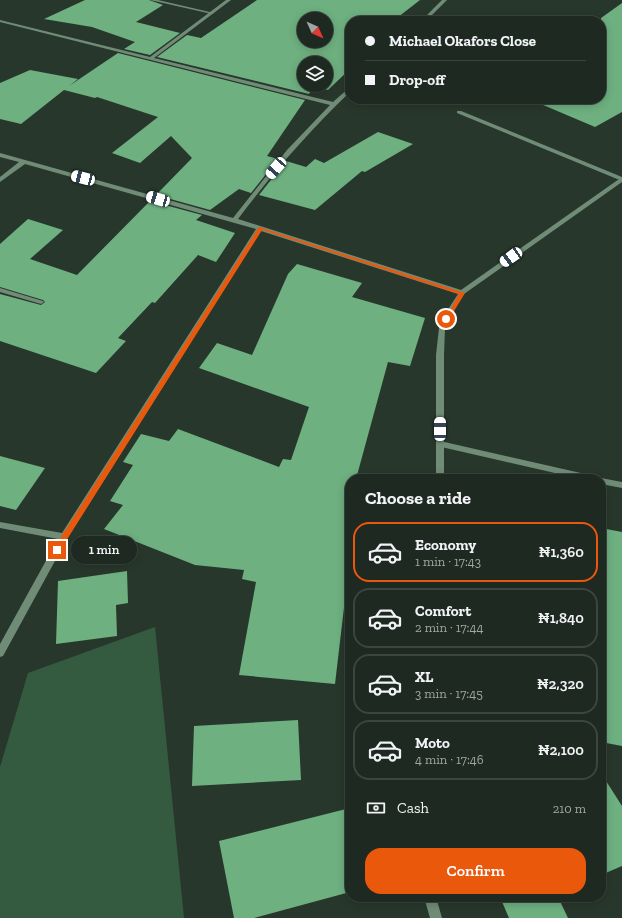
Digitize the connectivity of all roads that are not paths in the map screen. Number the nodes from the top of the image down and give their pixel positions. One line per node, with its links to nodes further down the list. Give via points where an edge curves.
1 (152, 0): 4 (street)
2 (229, 0): 4 (street)
3 (445, 0): 5 (street)
4 (212, 13): 7 (street)
5 (428, 16)
6 (0, 21): 7 (street)
7 (151, 58): 9 (street)
8 (345, 94): 9 (street)
9 (334, 104): 15 (street, via 260,186)
10 (459, 112): 13 (street)
11 (0, 155): 12 (street)
12 (22, 162): 14 (street); 15 (street)
13 (622, 179): 18 (street)
14 (0, 180)
15 (234, 220): 16 (street)
16 (260, 228): 18 (street); 26 (street)
17 (0, 290): 19 (street)
18 (462, 293): 20 (street, via 442,328)
19 (41, 302)
20 (440, 444): 21 (street); 22 (street)
21 (440, 474)
22 (572, 474)
23 (606, 482): 24 (street)
24 (622, 485)
25 (0, 525): 26 (street)
26 (64, 537): 27 (street)
27 (0, 653)
28 (431, 902): 29 (street)
29 (436, 918)

